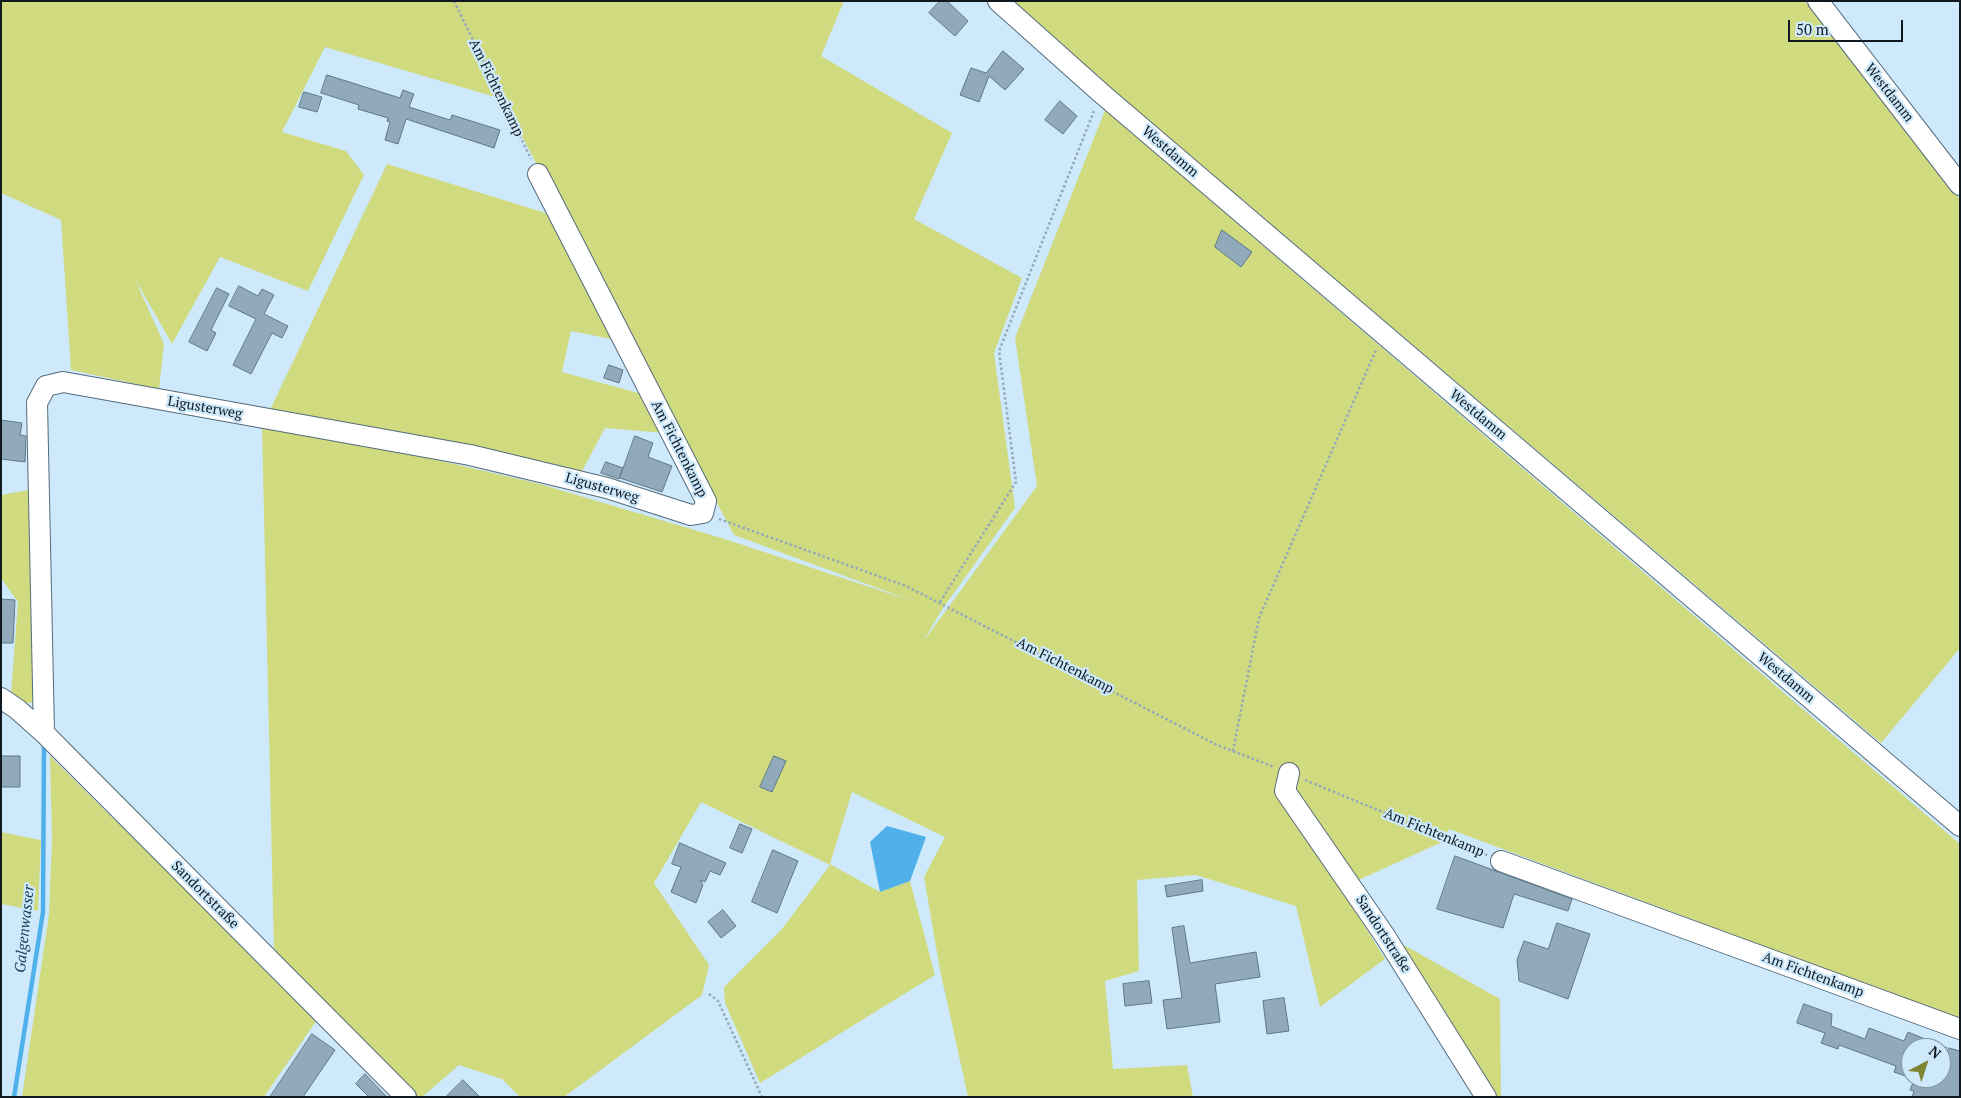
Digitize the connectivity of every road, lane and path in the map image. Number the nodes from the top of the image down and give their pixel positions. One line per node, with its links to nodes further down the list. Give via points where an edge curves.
1 (454, 1): 5 (path, Am Fichtenkamp)
2 (998, 1): 4 (street, Westdamm)
3 (1818, 1): 6 (street, Westdamm)
4 (1101, 93): 7 (street, Westdamm); 9 (path, via 1000,351 1016,482)
5 (538, 174): 8 (street, Am Fichtenkamp, via 706,501)
6 (1960, 185)
7 (1383, 334): 12 (path, via 1259,618); 14 (street, Westdamm)
8 (703, 514): 9 (path, Am Fichtenkamp, via 906,586); 11 (street, Ligusterweg, via 692,515 607,488 470,455 63,382 46,386 37,403)
9 (940, 602): 12 (path, Am Fichtenkamp)
10 (1, 698): 11 (street, Sandortstraße)
11 (44, 733): 18 (street, Sandortstraße)
12 (1233, 751): 13 (path, Am Fichtenkamp)
13 (1289, 773): 15 (path, Am Fichtenkamp); 20 (street, Sandortstraße, via 1285,791 1385,936)
14 (1960, 826)
15 (1501, 861): 17 (street, Am Fichtenkamp)
16 (709, 994): 19 (path, via 718,1001)
17 (1960, 1028)
18 (406, 1097)
19 (762, 1097)
20 (1486, 1097)

